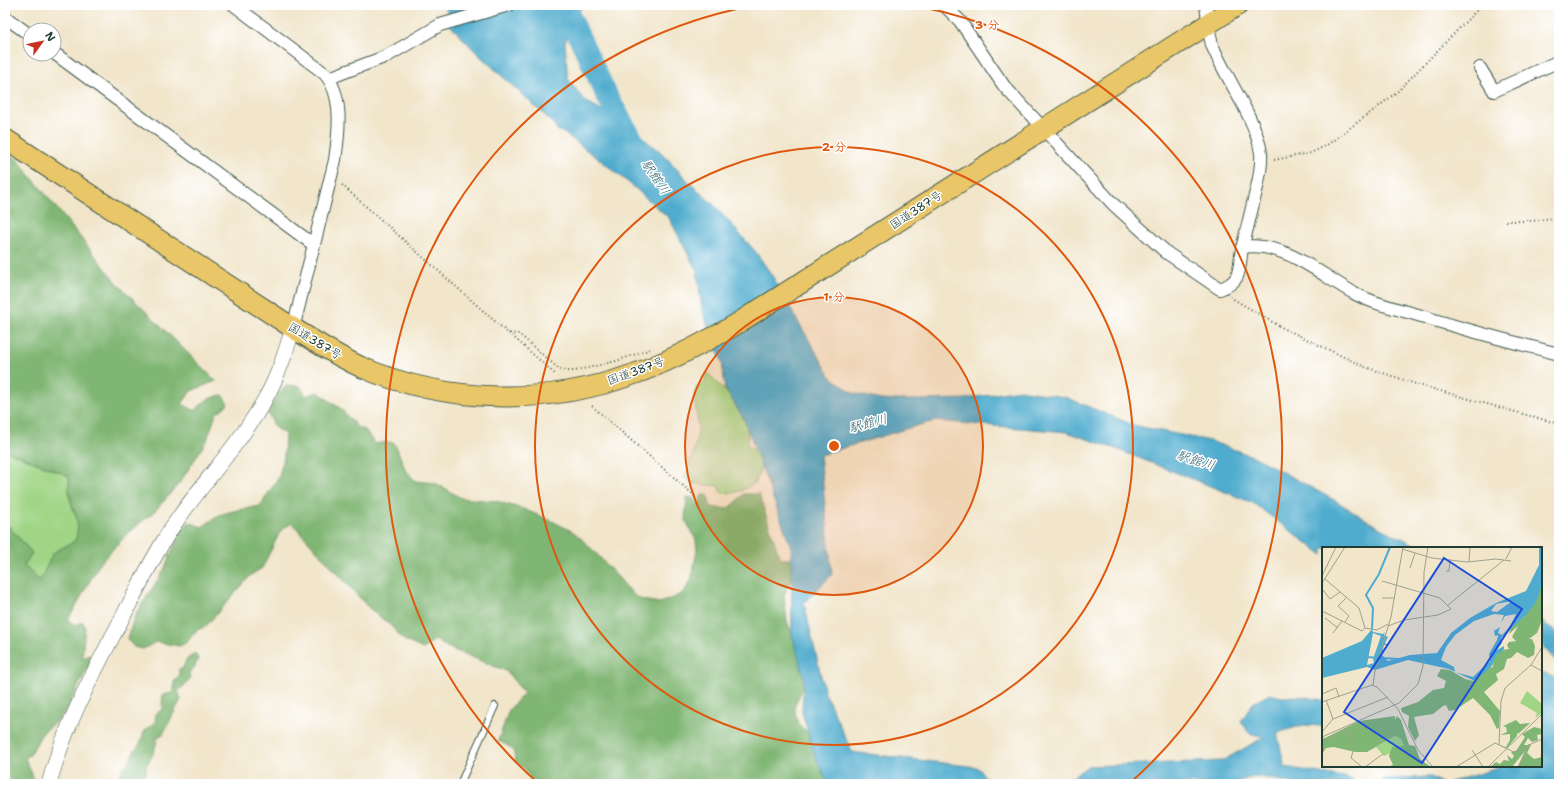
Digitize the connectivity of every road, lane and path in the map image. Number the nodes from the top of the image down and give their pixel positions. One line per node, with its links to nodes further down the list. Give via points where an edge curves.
1 (234, 5): 12 (street)
2 (509, 5): 12 (street, via 445,23 387,56)
3 (944, 5): 13 (street, via 960,21 1004,86)
4 (1238, 5): 6 (highway, 国道387号)
5 (1482, 5): 15 (path, via 1398,91 1327,145 1311,153 1269,161)
6 (1207, 14): 13 (highway, 国道387号); 15 (street, via 1212,45 1250,121 1258,140)
7 (5, 17): 8 (street)
8 (22, 29)
9 (62, 59): 19 (street)
10 (1559, 61): 11 (street, via 1494,91)
11 (1480, 68)
12 (330, 78): 16 (street, via 339,121)
13 (1041, 131): 22 (street, via 1129,220 1167,253); 23 (highway, 国道387号, via 769,305 695,348 634,374 588,388 543,396 482,395 423,387 382,375 337,355)
14 (5, 139): 23 (highway, 国道387号)
15 (1261, 159): 20 (street, via 1252,213)
16 (331, 176): 19 (street); 24 (path)
17 (1558, 217): 18 (path); 21 (path, via 1556,235)
18 (1506, 221)
19 (314, 245): 23 (street)
20 (1242, 247): 22 (street, via 1235,281); 26 (street, via 1261,246 1282,251 1354,293 1392,308)
21 (1559, 254)
22 (1220, 289): 29 (path, via 1235,301 1280,327 1365,367)
23 (293, 327): 32 (street, via 279,371 264,401 161,544 78,702 55,761)
24 (508, 333): 25 (path, via 519,334 559,369 566,371 616,362); 27 (path)
25 (654, 348)
26 (1559, 354)
27 (555, 374)
28 (592, 406): 30 (path)
29 (1559, 424)
30 (696, 497)
31 (495, 706): 33 (lane)
32 (50, 784)
33 (460, 784)

